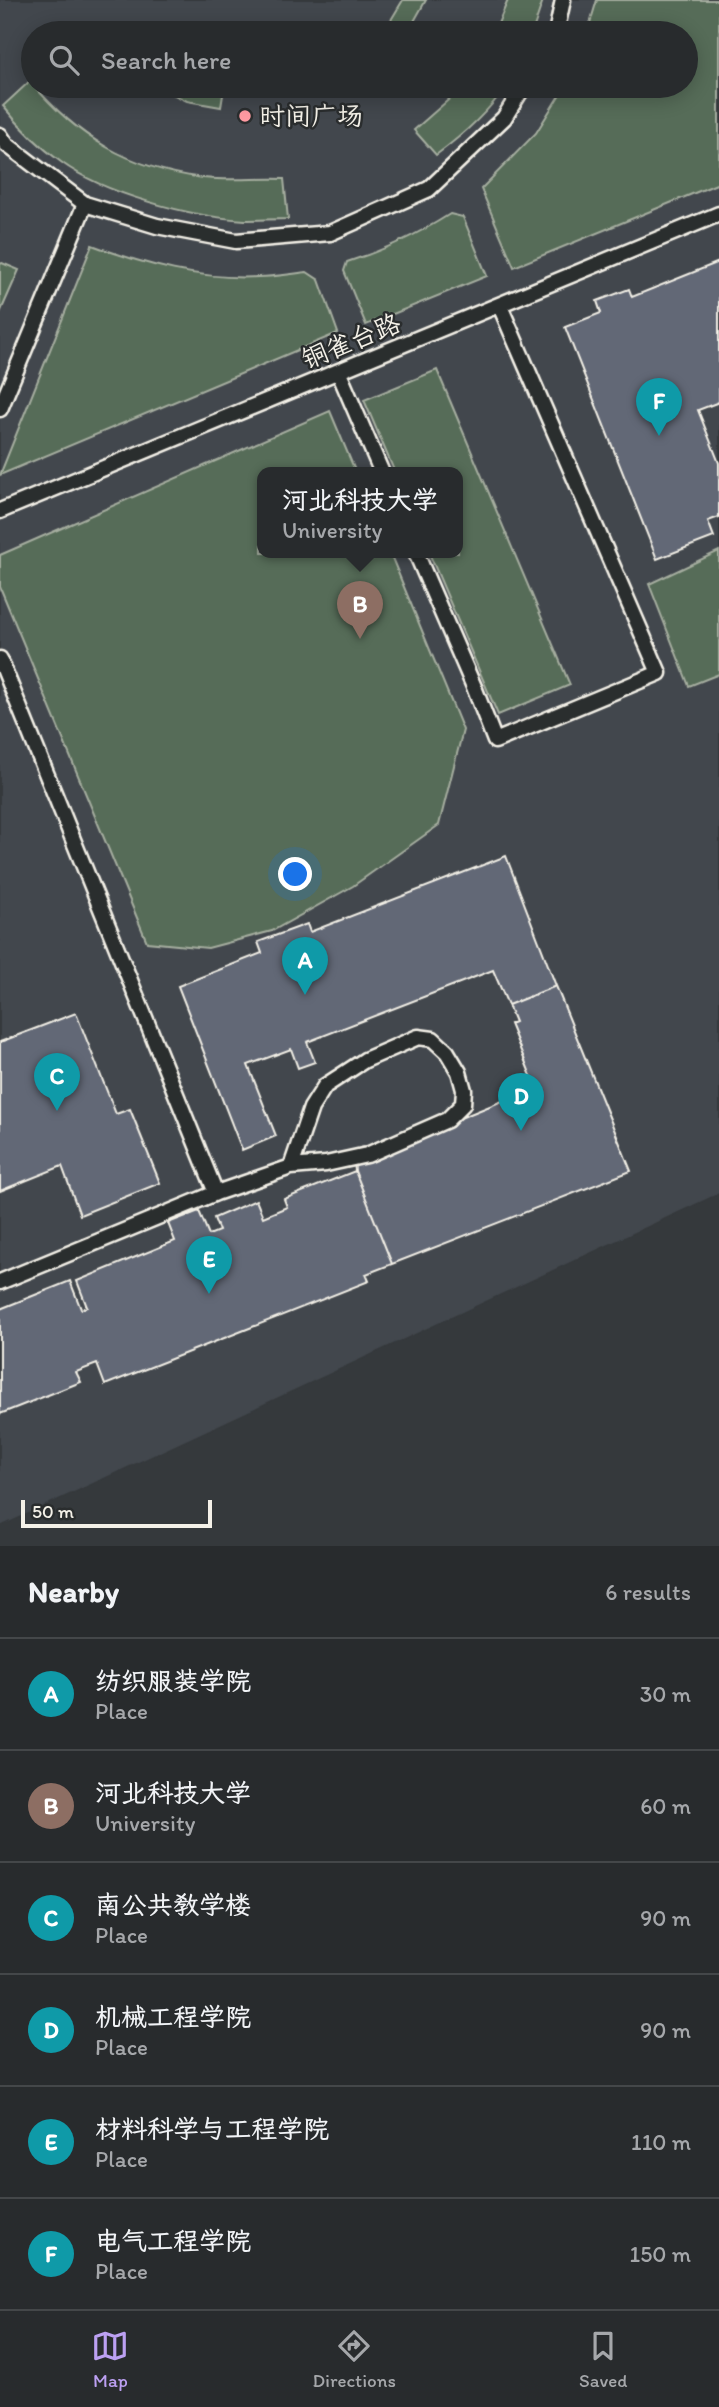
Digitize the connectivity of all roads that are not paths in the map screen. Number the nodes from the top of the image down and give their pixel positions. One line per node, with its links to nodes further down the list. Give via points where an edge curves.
1 (562, 0): 2 (lane)
2 (558, 21)
3 (516, 98): 5 (lane, via 504,118 429,189 330,233 236,241 157,226)
4 (0, 135): 5 (lane)
5 (85, 204): 9 (lane)
6 (719, 214): 7 (lane, 铜雀台路)
7 (500, 306): 8 (lane, 铜雀台路); 12 (lane, via 659,673 495,741)
8 (339, 373): 10 (lane); 11 (lane, 铜雀台路)
9 (0, 409)
10 (379, 467)
11 (0, 511)
12 (418, 558)
13 (0, 659): 15 (lane)
14 (291, 1167): 14 (lane, via 366,1155 447,1119 463,1104 464,1090 446,1052 433,1039 418,1037 365,1060 325,1086 311,1108); 15 (lane)
15 (216, 1193): 16 (lane)
16 (0, 1282)

